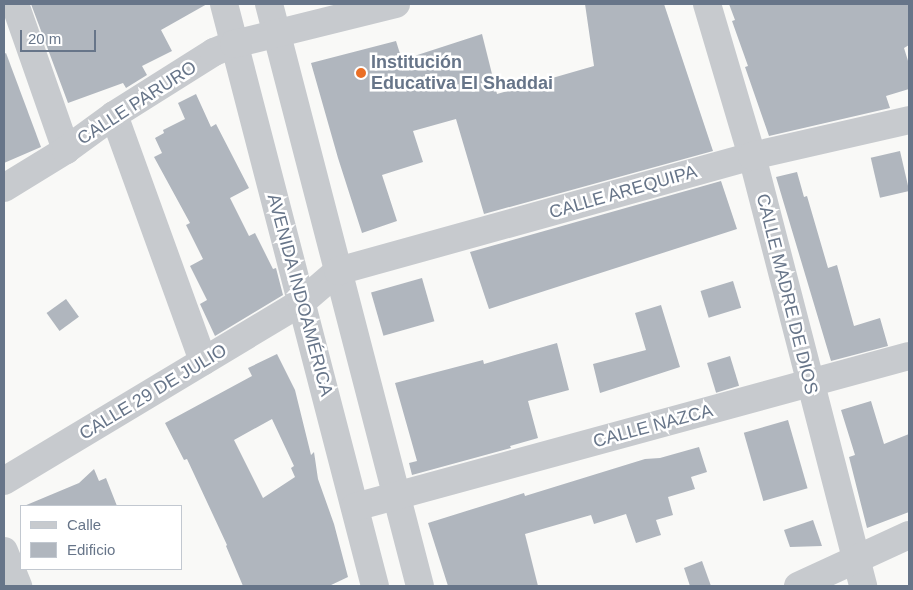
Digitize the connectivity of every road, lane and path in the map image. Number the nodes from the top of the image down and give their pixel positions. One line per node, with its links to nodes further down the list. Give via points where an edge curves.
1 (15, 4): 10 (street)
2 (224, 4): 7 (street, AVENIDA INDOAMÉRICA)
3 (269, 4): 6 (street)
4 (396, 4): 6 (street, CALLE PARURO)
5 (707, 4): 11 (street, CALLE MADRE DE DIOS)
6 (277, 34): 7 (street, CALLE PARURO); 13 (street)
7 (234, 44): 8 (street, CALLE PARURO, via 214,52); 14 (street, AVENIDA INDOAMÉRICA)
8 (114, 115): 10 (street, CALLE PARURO); 16 (street)
9 (909, 120): 11 (street, CALLE AREQUIPA)
10 (66, 150): 12 (street, CALLE PARURO)
11 (752, 156): 13 (street, CALLE AREQUIPA); 17 (street, CALLE MADRE DE DIOS)
12 (4, 188)
13 (338, 271): 14 (street, CALLE 29 DE JULIO); 19 (street)
14 (302, 302): 16 (street, CALLE 29 DE JULIO); 20 (street, AVENIDA INDOAMÉRICA)
15 (909, 356): 17 (street, CALLE NAZCA)
16 (203, 361): 18 (street, CALLE 29 DE JULIO)
17 (810, 383): 19 (street, CALLE NAZCA); 23 (street, CALLE MADRE DE DIOS)
18 (4, 481)
19 (396, 496): 20 (street, CALLE NAZCA); 26 (street)
20 (355, 507): 25 (street, AVENIDA INDOAMÉRICA)
21 (909, 535): 23 (street)
22 (4, 551): 24 (street)
23 (855, 560): 27 (street); 28 (street, CALLE MADRE DE DIOS)
24 (18, 586)
25 (375, 586)
26 (420, 586)
27 (798, 586)
28 (863, 586)

